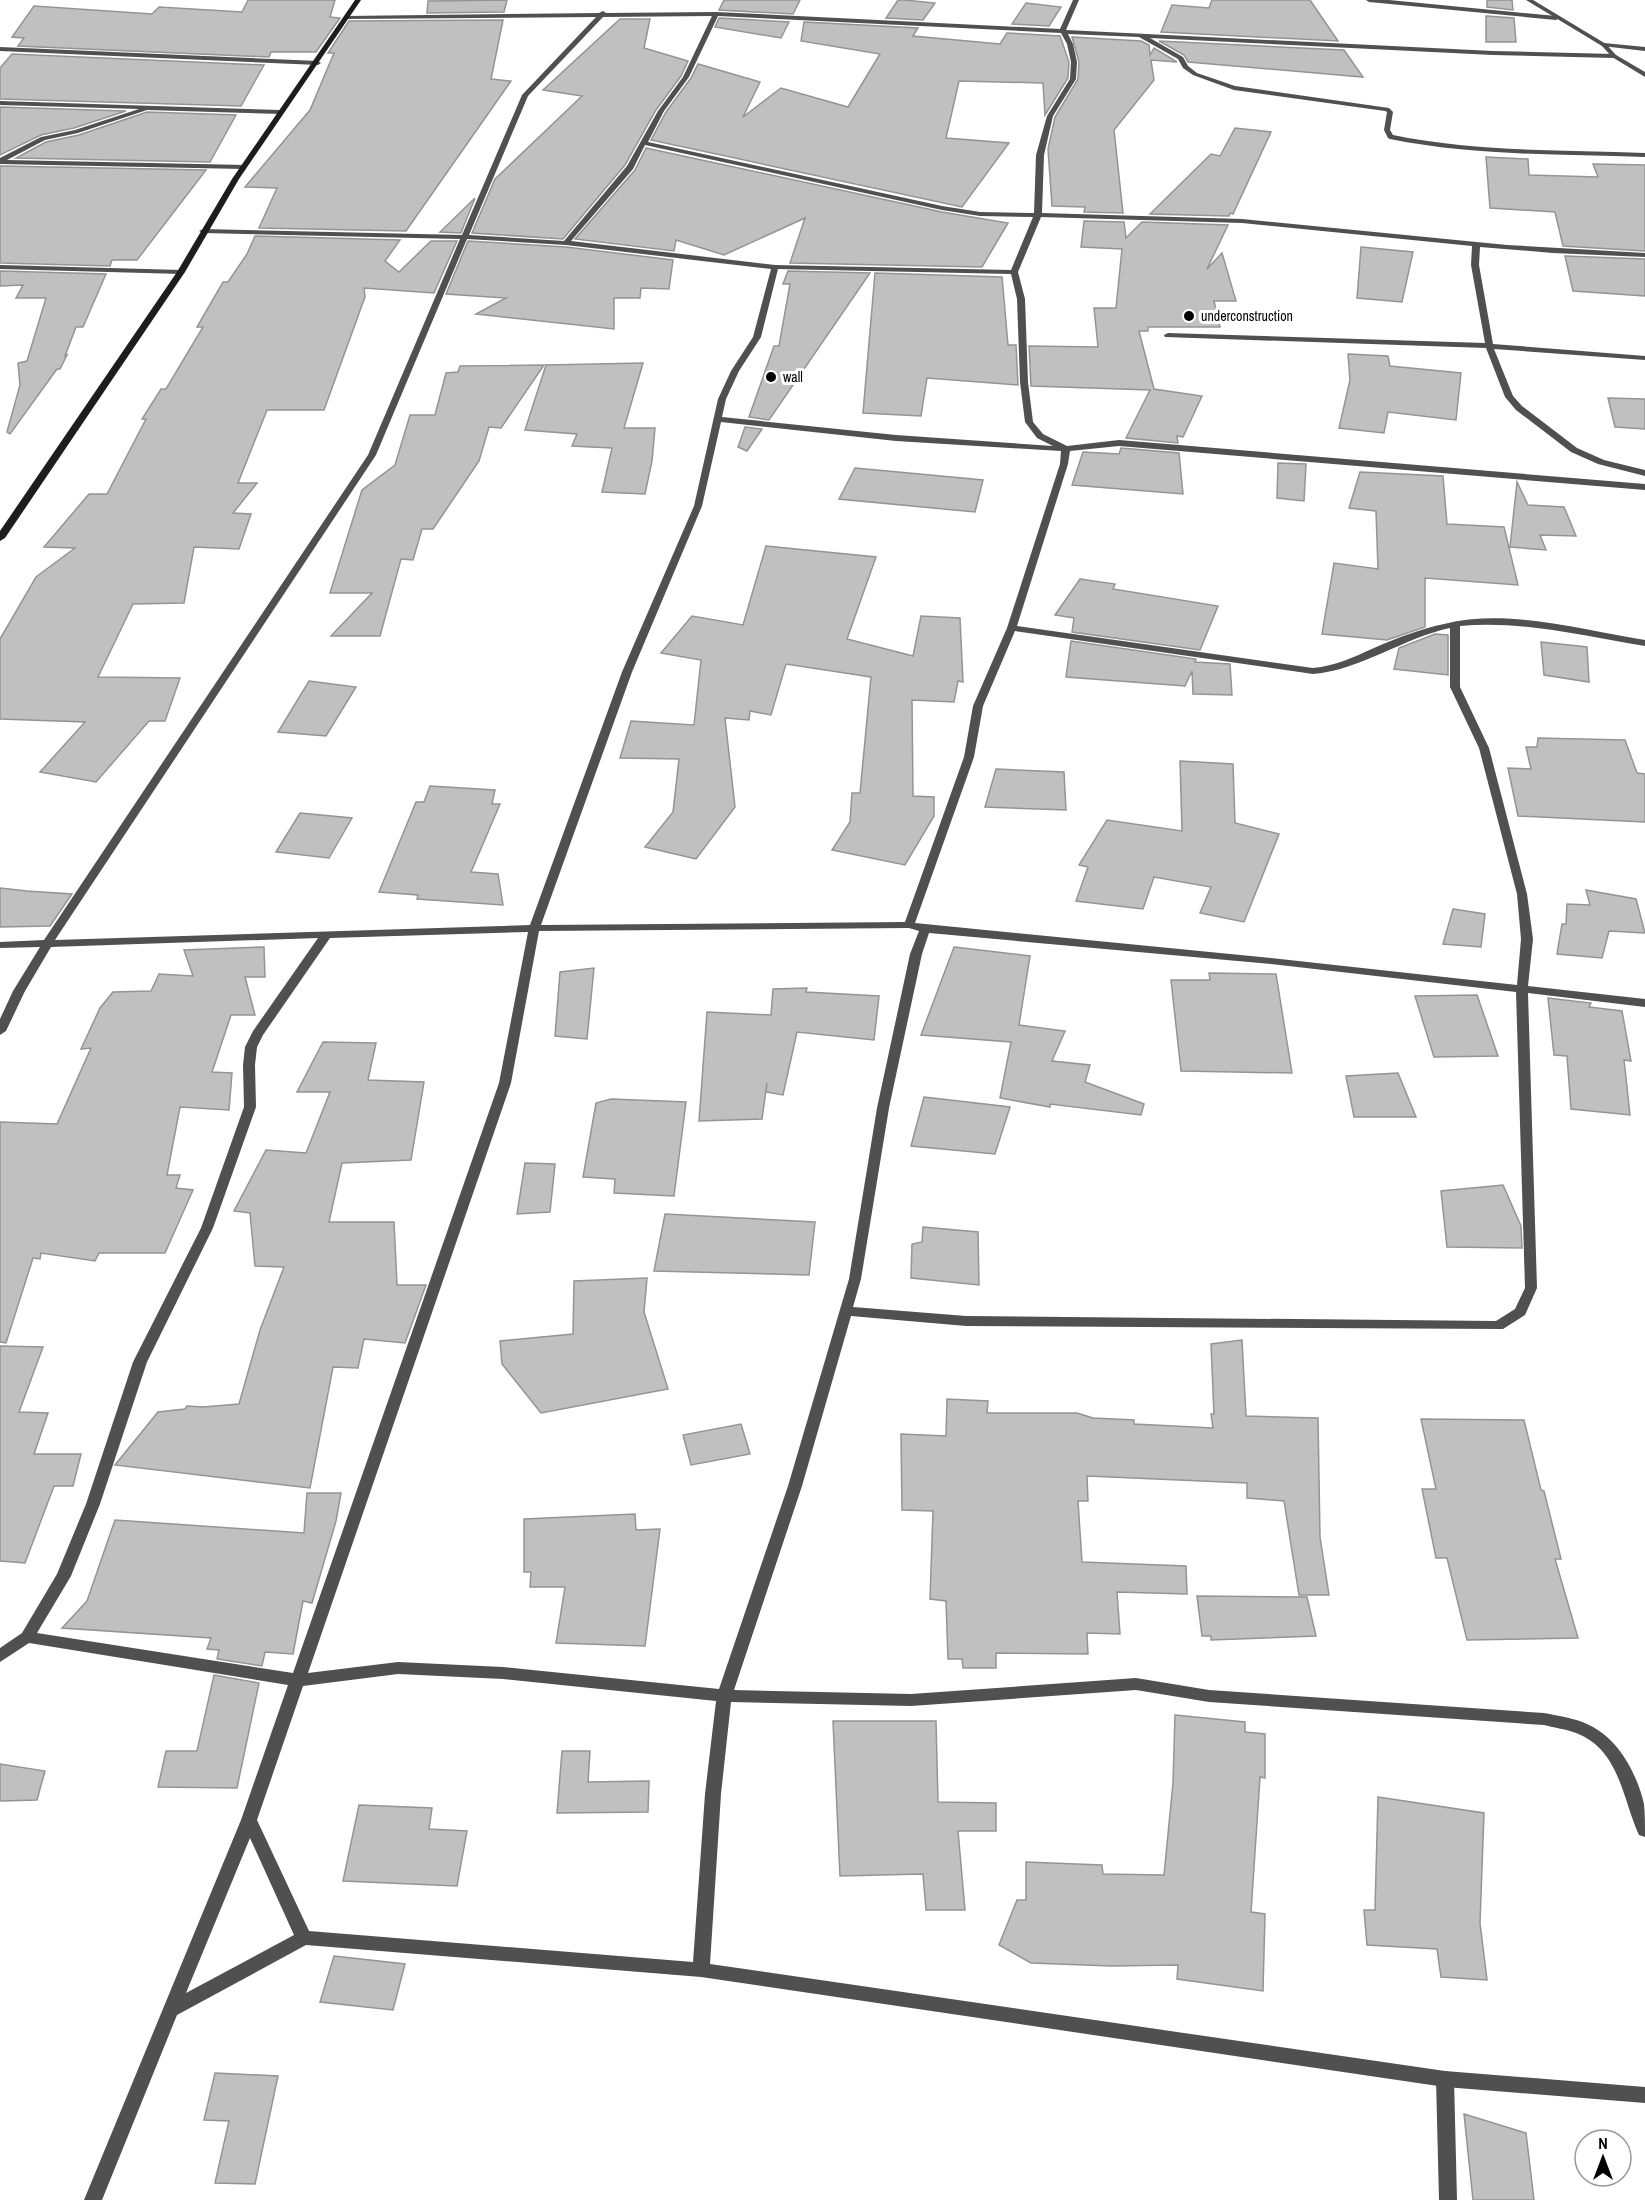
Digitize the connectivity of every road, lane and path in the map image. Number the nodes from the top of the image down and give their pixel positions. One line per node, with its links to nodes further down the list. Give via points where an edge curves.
1 (358, 0): 7 (main road)
2 (1076, 0): 9 (street)
3 (1369, 0): 8 (street)
4 (1529, 0): 8 (street)
5 (603, 13): 6 (street); 7 (street); 26 (street, via 525,95)
6 (716, 14): 9 (street); 20 (street, via 686,77)
7 (347, 18): 15 (main road)
8 (1556, 18): 11 (street)
9 (1063, 30): 10 (street); 24 (street, via 1074,63 1073,79 1050,116 1040,155)
10 (1137, 33): 14 (street); 21 (street, via 1180,58 1195,74 1234,88 1387,109 1390,137 1464,149)
11 (1604, 45): 12 (street); 14 (street)
12 (1645, 49)
13 (0, 50): 15 (street)
14 (1614, 56): 16 (street)
15 (318, 63): 19 (main road)
16 (1645, 75)
17 (0, 103): 18 (street)
18 (150, 108): 19 (street); 22 (street, via 76,132 43,138)
19 (281, 112): 23 (main road)
20 (644, 143): 24 (street, via 942,208 980,214); 27 (street, via 630,167)
21 (1645, 155)
22 (0, 161): 23 (street)
23 (243, 167): 25 (main road)
24 (1038, 215): 28 (street, via 1254,222); 33 (street)
25 (203, 231): 26 (street); 32 (main road)
26 (466, 237): 27 (street); 49 (street, via 372,455)
27 (567, 243): 31 (street)
28 (1476, 246): 29 (street); 35 (street, via 1475,265)
29 (1645, 255)
30 (0, 267): 32 (street)
31 (775, 267): 33 (street); 37 (street, via 757,337 735,370)
32 (181, 272): 41 (main road)
33 (1014, 272): 38 (street, via 1021,299 1029,422 1040,436)
34 (1168, 335): 35 (street)
35 (1489, 346): 36 (street); 39 (street, via 1502,384 1519,408 1574,450 1601,462)
36 (1645, 358)
37 (718, 419): 38 (street, via 896,438); 46 (street, via 698,506 627,672)
38 (1066, 449): 40 (street, via 1119,443); 43 (street)
39 (1645, 473)
40 (1645, 487)
41 (0, 538)
42 (1455, 624): 43 (street, via 1403,639 1330,670 1313,671); 44 (street, via 1499,623); 51 (street, via 1455,687 1485,748 1522,894 1527,939)
43 (1012, 628): 45 (street, via 978,706 969,757)
44 (1645, 644)
45 (909, 925): 46 (street); 47 (street)
46 (534, 928): 48 (street); 57 (street, via 506,1083)
47 (926, 929): 51 (street); 54 (street, via 916,954 883,1108 855,1279)
48 (327, 933): 49 (street); 55 (street, via 251,1047 250,1107 207,1228 140,1362 93,1504 64,1576)
49 (47, 944): 50 (street); 53 (street)
50 (0, 945)
51 (1522, 988): 52 (street); 54 (street, via 1531,1288 1520,1312 1498,1326 966,1321)
52 (1645, 1003)
53 (0, 1031)
54 (846, 1311): 58 (street, via 795,1486)
55 (27, 1637): 56 (street); 57 (street)
56 (0, 1656)
57 (298, 1680): 58 (street, via 398,1668 503,1673); 59 (street)
58 (724, 1696): 60 (street, via 911,1700 1136,1684 1209,1696 1544,1719 1585,1730 1605,1743 1626,1775); 62 (street)
59 (249, 1820): 61 (street); 63 (street)
60 (1645, 1830)
61 (304, 1938): 62 (street); 63 (street)
62 (701, 1970): 64 (street)
63 (171, 2010): 66 (street)
64 (1444, 2079): 65 (street); 67 (street)
65 (1645, 2095)
66 (93, 2200)
67 (1448, 2200)

